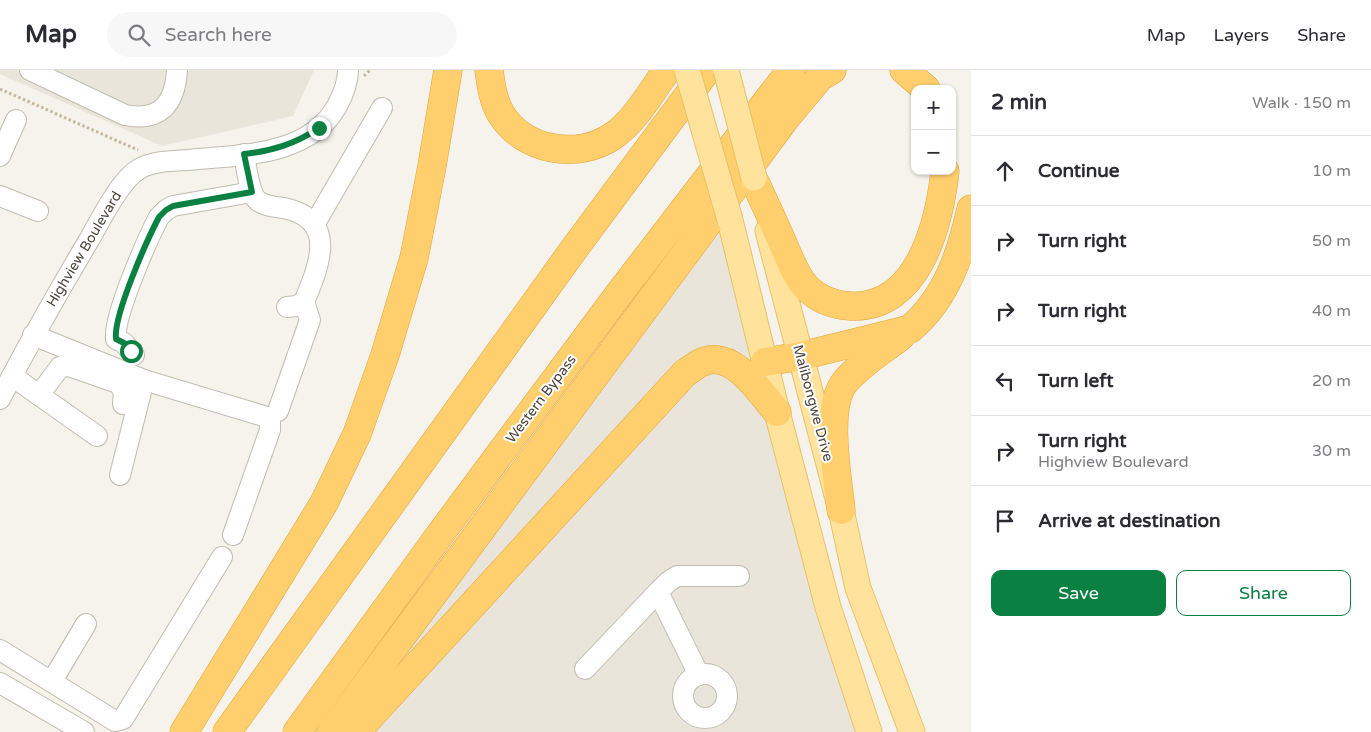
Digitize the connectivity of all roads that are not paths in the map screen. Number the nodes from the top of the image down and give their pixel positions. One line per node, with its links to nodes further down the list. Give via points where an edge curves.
1 (30, 70): 2 (street, via 125,115 147,117 160,112 170,100)
2 (177, 70)
3 (348, 70): 16 (street, Highview Boulevard, via 343,94 332,114 319,128 300,141 264,152)
4 (448, 70): 52 (highway, via 414,258 357,434 324,503)
5 (488, 70): 6 (highway, via 495,102 507,123 532,141 564,150 602,143 615,134 627,124)
6 (667, 70)
7 (687, 70): 29 (main road, bridge, via 730,220)
8 (707, 70): 53 (highway, via 574,248)
9 (726, 70): 19 (main road, Malibongwe Drive, bridge)
10 (791, 70): 54 (highway, Western Bypass, via 607,310)
11 (832, 70): 55 (highway, via 820,78 785,119)
12 (904, 70): 13 (highway)
13 (921, 85)
14 (382, 108): 24 (street)
15 (16, 120): 17 (street)
16 (244, 154): 20 (street); 26 (street, Highview Boulevard, via 163,162 139,169 126,180)
17 (0, 156)
18 (944, 175): 19 (highway, via 937,219 922,258 907,283 886,300 864,307 837,305 820,298 804,285)
19 (755, 181): 28 (main road, Malibongwe Drive)
20 (252, 192): 24 (street, via 262,204 290,210 308,218); 27 (street, via 173,206 159,217 127,293 115,332 116,339)
21 (0, 196): 23 (street)
22 (971, 209): 25 (highway, via 965,238 952,272 934,304)
23 (38, 211)
24 (314, 225): 35 (street, via 321,253 296,304 310,320)
25 (910, 329): 28 (highway); 39 (highway, via 858,370 844,383 837,396 833,422)
26 (33, 335): 30 (street, Highview Boulevard); 31 (street)
27 (134, 355)
28 (801, 356): 29 (highway); 39 (main road, Malibongwe Drive)
29 (765, 362): 36 (main road)
30 (12, 376): 32 (street); 33 (street, Highview Boulevard)
31 (144, 380): 38 (street); 40 (street, via 267,417 270,422)
32 (39, 395): 34 (street, via 60,367 70,366 118,383 124,390); 37 (street)
33 (0, 399)
34 (123, 404)
35 (278, 411)
36 (777, 412): 56 (highway, via 741,370 725,362 715,359 704,361 686,373); 57 (main road, via 828,608)
37 (97, 436)
38 (120, 475)
39 (841, 510): 58 (main road, Malibongwe Drive, via 858,588)
40 (233, 535)
41 (222, 557): 48 (street, via 123,719 115,721)
42 (739, 576): 43 (street, via 677,576)
43 (658, 592): 46 (street); 47 (street)
44 (86, 624): 48 (street)
45 (0, 650): 48 (street)
46 (585, 669)
47 (699, 675): 50 (street, via 686,685 684,702 694,715); 50 (street, via 716,677 726,690 724,707)
48 (52, 681)
49 (0, 683): 51 (street)
50 (711, 724)
51 (84, 732)
52 (184, 732)
53 (227, 732)
54 (297, 732)
55 (331, 732)
56 (356, 732)
57 (869, 732)
58 (912, 732)

